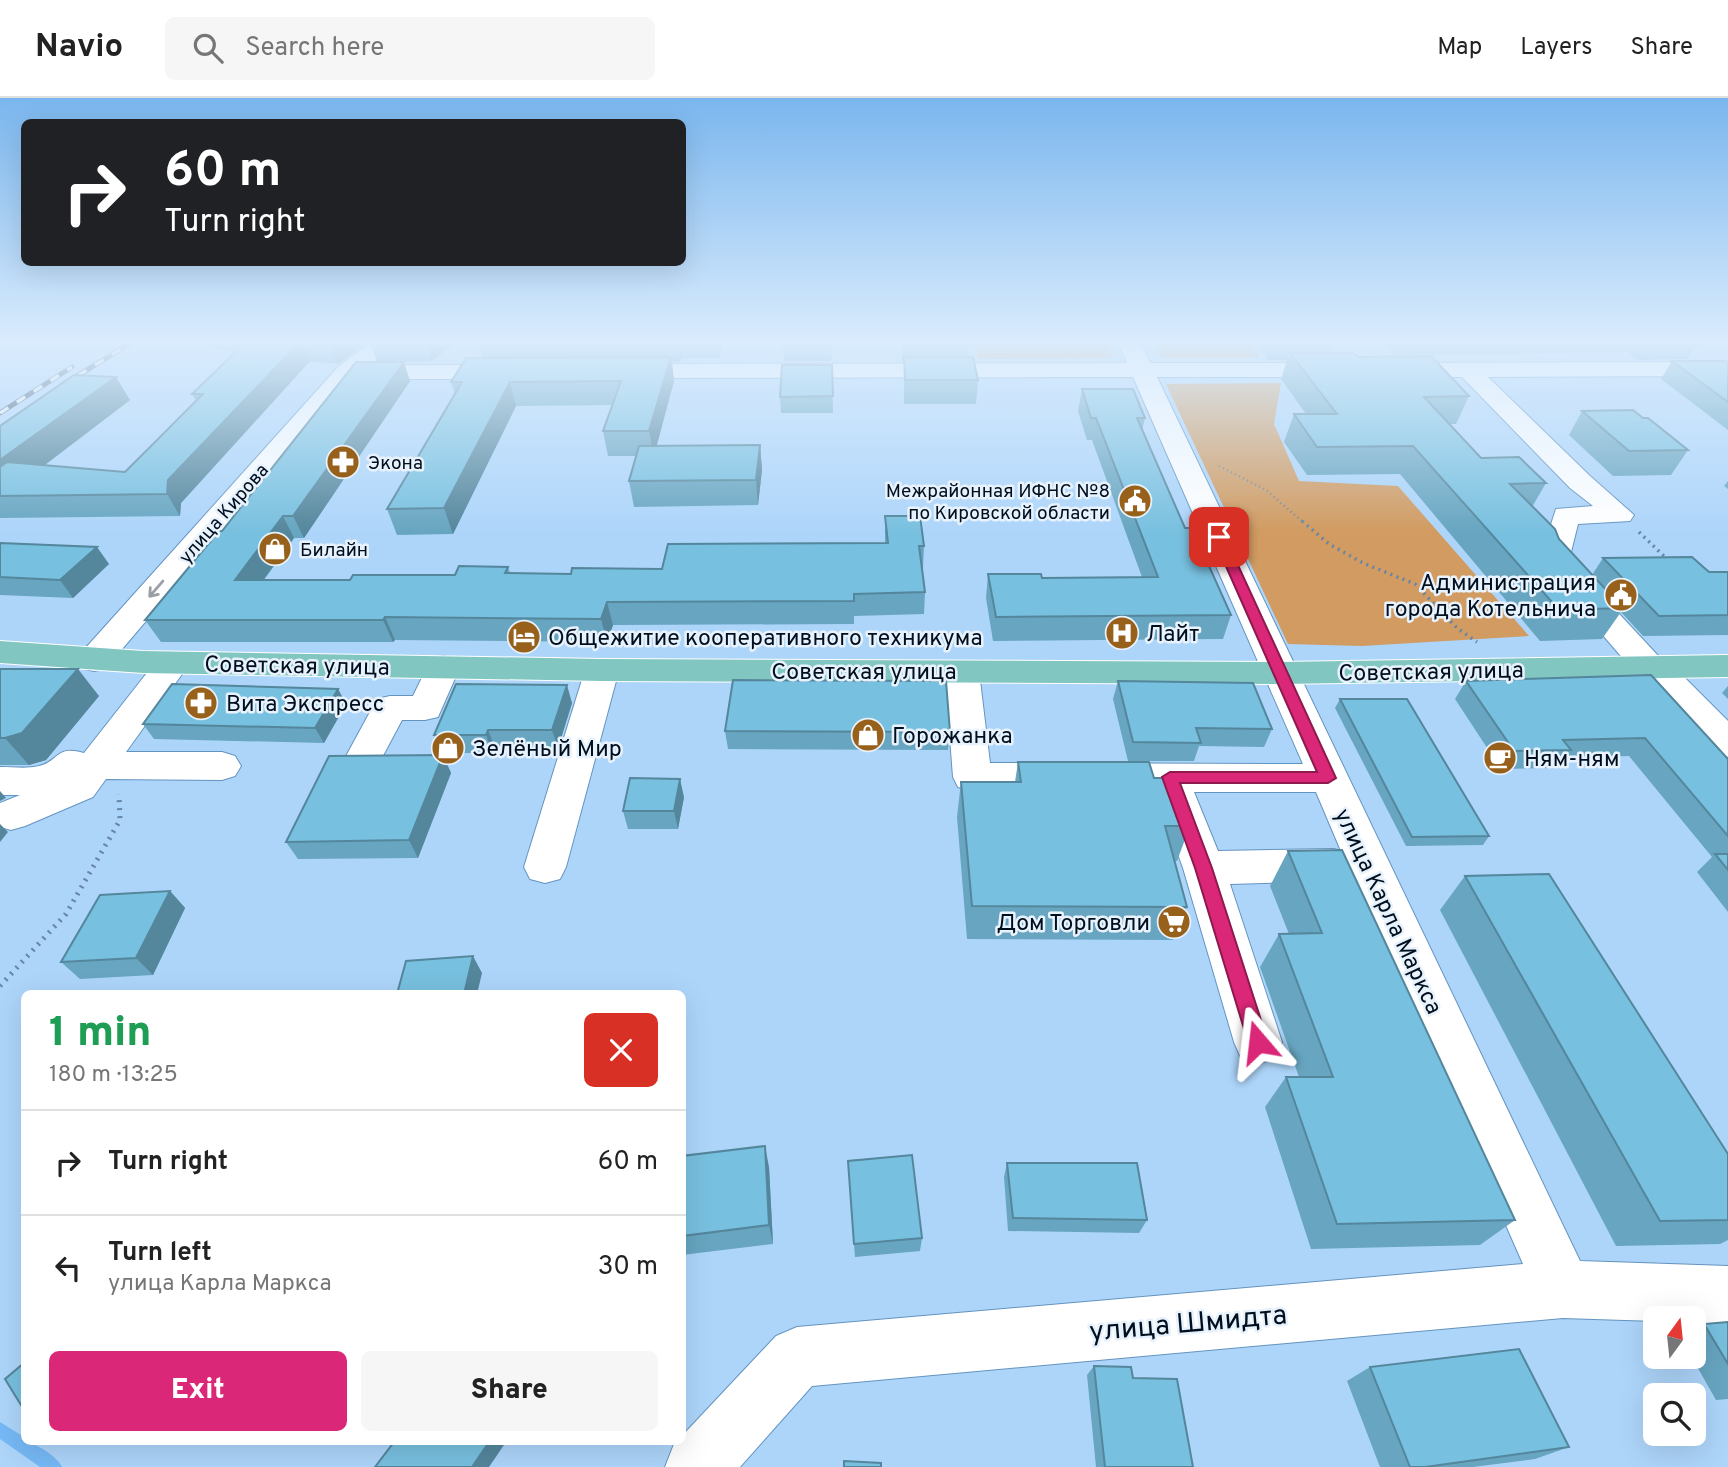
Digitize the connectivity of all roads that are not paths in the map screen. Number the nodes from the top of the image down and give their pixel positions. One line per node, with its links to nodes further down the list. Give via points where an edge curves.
1 (316, 406): 5 (street, улица Кирова, one-way to 5)
2 (1160, 406): 12 (street, улица Карла Маркса)
3 (1504, 406): 9 (street, via 1620,515 1566,515 1554,561)
4 (0, 652): 5 (main road, Советская улица)
5 (94, 660): 6 (main road, Советская улица)
6 (162, 663): 8 (main road, Советская улица); 15 (street); 19 (street, via 67,769 36,781)
7 (1728, 666): 9 (main road, Советская улица)
8 (443, 667): 10 (main road, Советская улица); 14 (street, via 425,708 390,708)
9 (1650, 668): 12 (main road, Советская улица); 13 (street)
10 (602, 670): 11 (main road, Советская улица); 22 (street)
11 (962, 672): 12 (main road, Советская улица); 17 (street, via 972,777)
12 (1280, 673): 18 (street, улица Карла Маркса)
13 (1728, 744)
14 (364, 758)
15 (107, 765): 16 (street); 20 (street, via 79,787)
16 (222, 766)
17 (1170, 777): 18 (street); 23 (street)
18 (1328, 778): 21 (street, улица Карла Маркса)
19 (0, 780)
20 (11, 815)
21 (1367, 864): 23 (street); 25 (street, улица Карла Маркса)
22 (545, 867)
23 (1204, 868): 24 (street)
24 (1258, 1042)
25 (1563, 1289): 26 (street, улица Шмидта); 27 (street, улица Шмидта, via 797,1357)
26 (1728, 1295)
27 (697, 1467)

